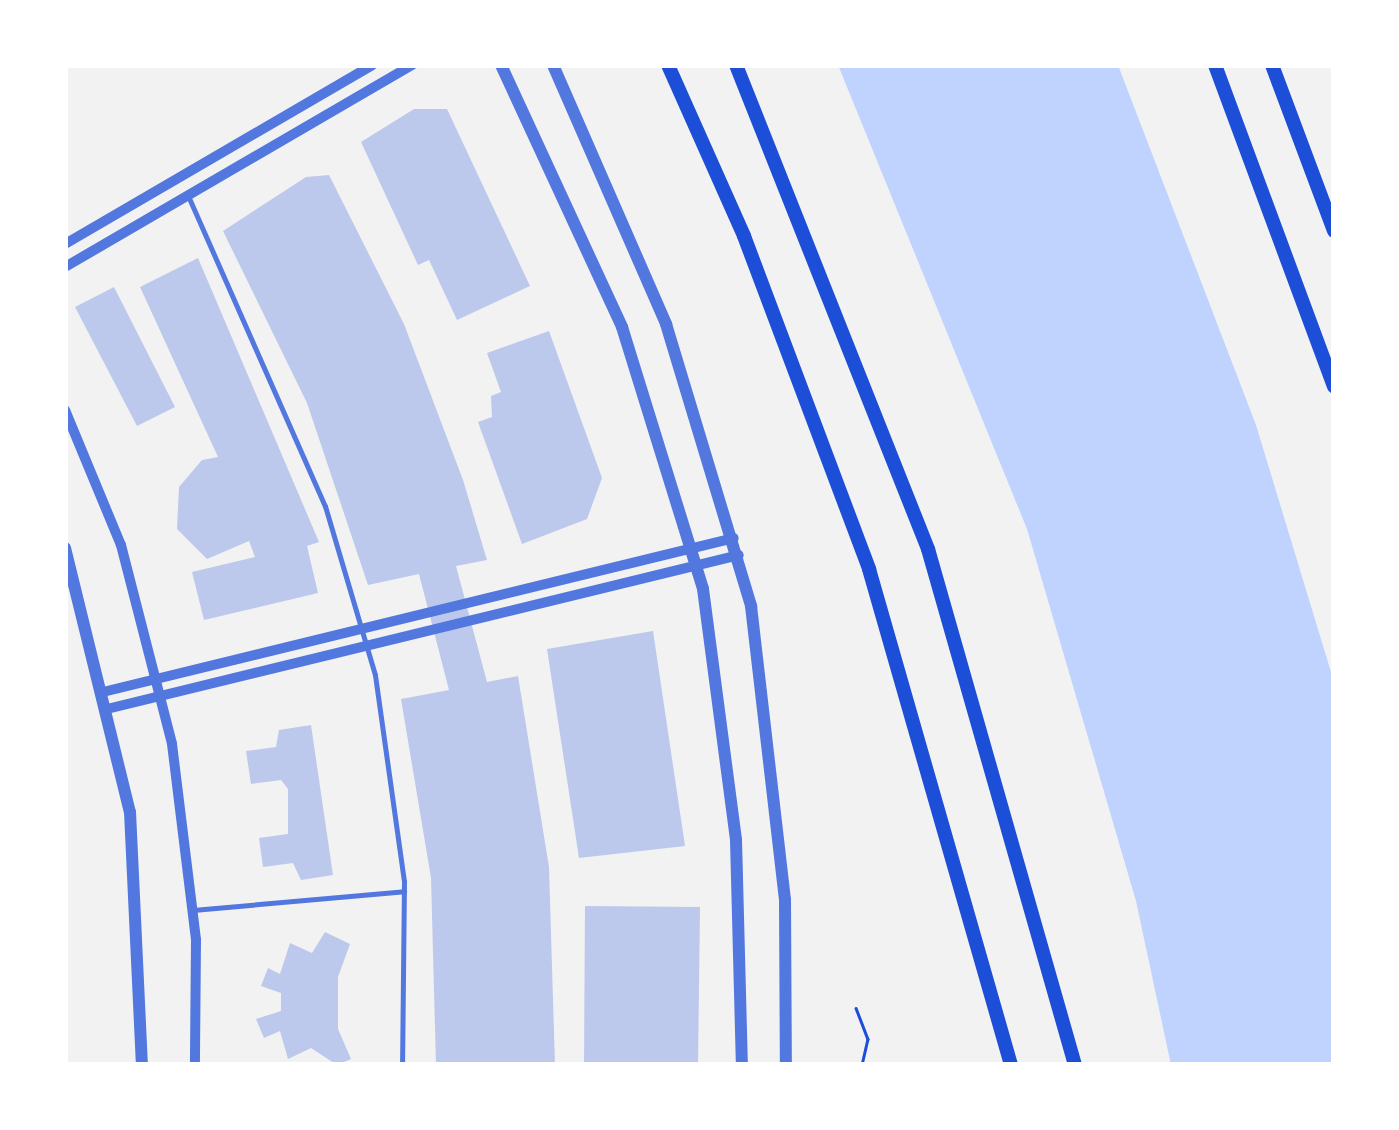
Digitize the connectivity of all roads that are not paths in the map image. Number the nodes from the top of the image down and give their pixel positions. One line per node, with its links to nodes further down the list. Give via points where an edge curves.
1 (372, 65): 11 (street)
2 (412, 65): 9 (street)
3 (501, 65): 17 (street, via 622,327)
4 (553, 65): 15 (street, via 666,324)
5 (668, 65): 33 (main road, via 744,236 870,569)
6 (736, 65): 34 (main road, via 928,549)
7 (1215, 65): 13 (main road)
8 (1272, 65): 10 (main road)
9 (188, 195): 12 (street); 20 (lane, via 289,416)
10 (1334, 231)
11 (65, 244)
12 (65, 267)
13 (1334, 387)
14 (65, 410): 22 (street, via 121,546)
15 (734, 538): 17 (street); 18 (street)
16 (65, 548): 23 (street)
17 (692, 548): 19 (street); 20 (street)
18 (738, 556): 19 (street); 32 (street, via 776,804)
19 (697, 566): 21 (street); 31 (street, via 736,840)
20 (362, 629): 21 (lane); 22 (street)
21 (367, 646): 24 (street); 26 (lane, via 394,774)
22 (158, 678): 23 (street); 24 (street)
23 (107, 691): 25 (street)
24 (162, 696): 25 (street); 27 (street)
25 (111, 708): 28 (street, via 138,878)
26 (404, 892): 27 (lane); 30 (lane)
27 (193, 910): 29 (street)
28 (142, 1065)
29 (194, 1065)
30 (402, 1065)
31 (742, 1065)
32 (786, 1065)
33 (1010, 1065)
34 (1075, 1065)

